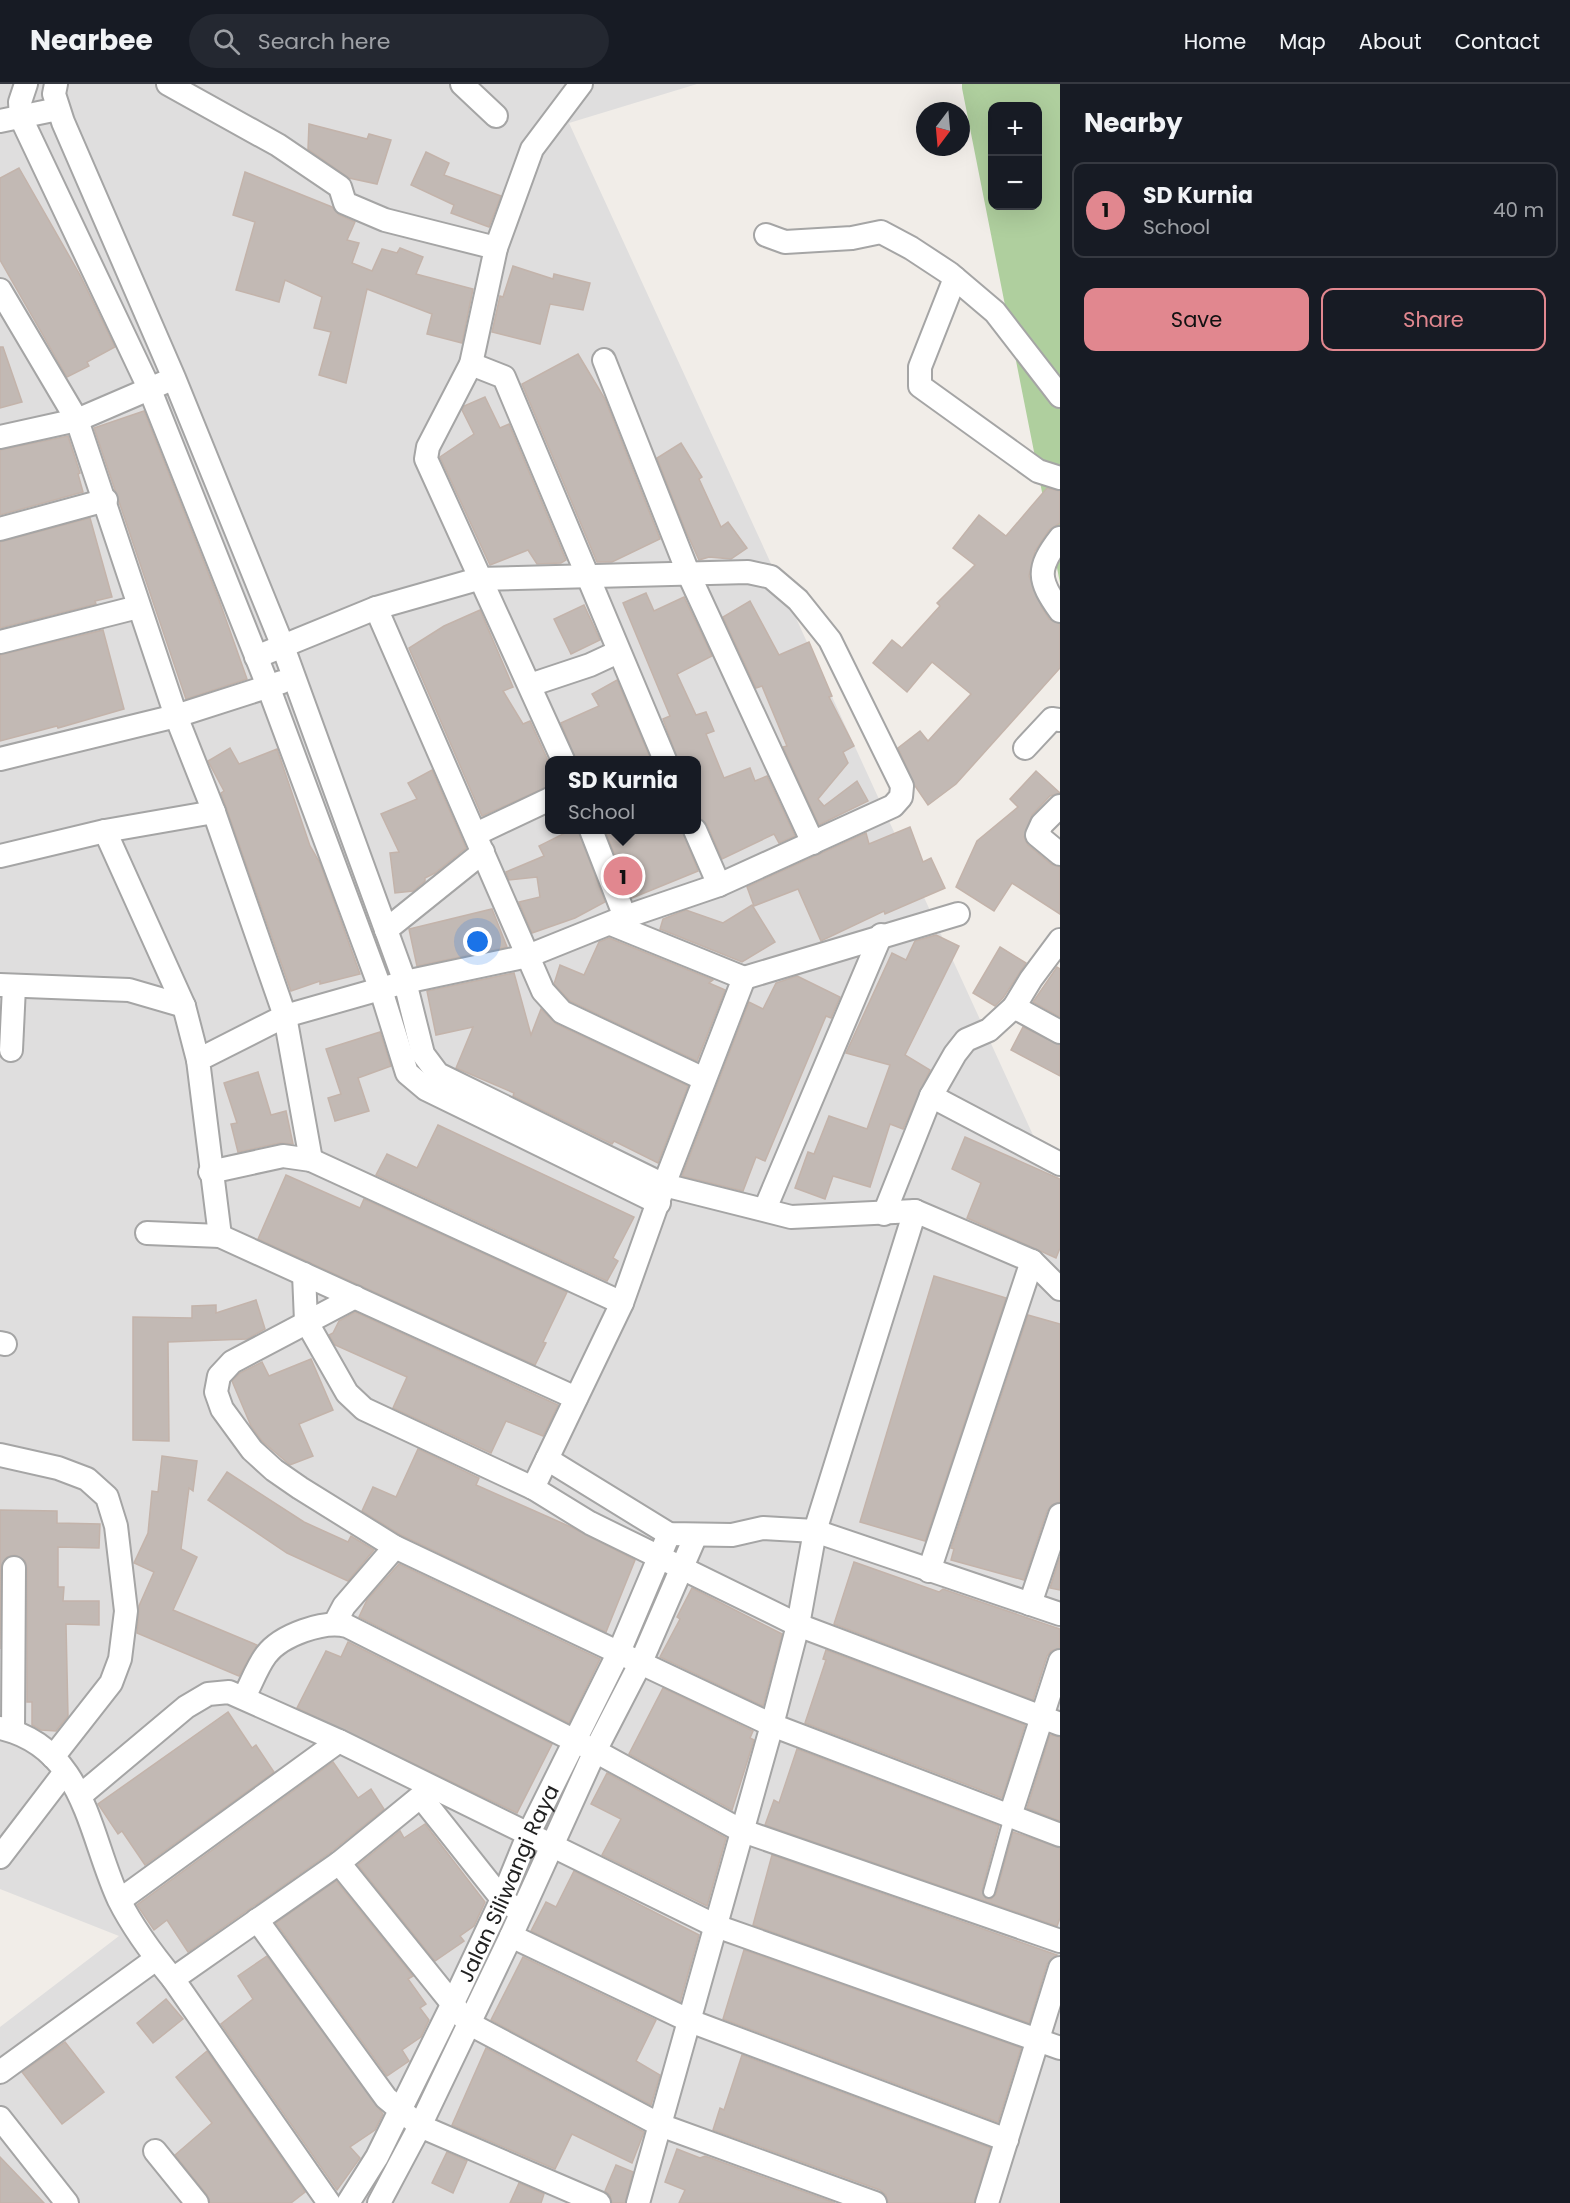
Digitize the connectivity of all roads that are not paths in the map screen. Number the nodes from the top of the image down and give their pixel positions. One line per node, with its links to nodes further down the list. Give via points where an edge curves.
1 (26, 84): 8 (street)
2 (56, 84): 6 (street)
3 (171, 84): 10 (street, via 278,145 340,187 345,203 385,220)
4 (462, 84): 7 (street)
5 (581, 84): 10 (street, via 532,149)
6 (58, 109): 8 (street); 16 (street)
7 (496, 116)
8 (10, 120): 17 (street)
9 (766, 235): 11 (street, via 785,242 881,232)
10 (496, 248): 15 (street)
11 (955, 278): 18 (street, via 995,312); 21 (street, via 921,367 920,386 1038,471)
12 (0, 290): 13 (street)
13 (10, 326): 19 (street)
14 (604, 360): 26 (street)
15 (471, 364): 25 (street, via 504,377); 27 (street, via 428,447 426,459)
16 (174, 378): 17 (street); 32 (street)
17 (150, 390): 19 (street); 34 (street)
18 (1060, 396)
19 (77, 420): 20 (street); 22 (street)
20 (0, 437)
21 (1060, 478)
22 (106, 500): 23 (street); 28 (street)
23 (0, 529)
24 (1060, 538): 30 (street, via 1046,555 1041,578)
25 (585, 575): 26 (street); 27 (street); 33 (street)
26 (689, 575): 51 (street); 51 (street, via 748,572 771,577 798,600 830,640 902,786 902,797 893,806)
27 (478, 579): 29 (street); 36 (street)
28 (138, 607): 31 (street); 38 (street)
29 (376, 608): 32 (street); 50 (street)
30 (1060, 611)
31 (0, 642)
32 (282, 644): 34 (street); 35 (street)
33 (618, 652): 36 (street); 42 (street)
34 (256, 657): 37 (street)
35 (294, 678): 37 (street); 57 (street)
36 (530, 685): 41 (street)
37 (268, 686): 38 (street); 64 (street)
38 (176, 716): 43 (street); 46 (street)
39 (1060, 720): 40 (street, via 1052,719)
40 (1025, 748)
41 (561, 756)
42 (663, 756)
43 (0, 759)
44 (545, 802): 50 (street)
45 (1060, 807): 52 (street, via 1042,824 1037,835)
46 (214, 812): 47 (street); 67 (street)
47 (105, 831): 53 (street); 65 (street)
48 (592, 834): 56 (street)
49 (697, 834): 54 (street)
50 (480, 843): 57 (street); 60 (street)
51 (813, 843): 54 (street)
52 (1060, 854)
53 (0, 856)
54 (719, 885): 56 (street)
55 (958, 914): 58 (street)
56 (618, 921): 60 (street); 61 (street)
57 (386, 930): 62 (street)
58 (882, 935): 61 (street); 77 (street)
59 (1060, 940): 66 (street)
60 (528, 956): 62 (street); 71 (street, via 543,991 562,1012)
61 (744, 978): 71 (street)
62 (405, 982): 64 (street); 76 (street, via 423,1054 438,1074)
63 (7, 986): 65 (street, via 129,990); 69 (street)
64 (381, 990): 67 (street); 76 (street, via 407,1073 416,1083)
65 (184, 1006): 70 (street)
66 (1014, 1007): 68 (street); 72 (street, via 989,1030 966,1040)
67 (285, 1016): 70 (street); 73 (street)
68 (1060, 1032)
69 (11, 1050)
70 (198, 1060): 75 (street)
71 (704, 1079): 76 (street)
72 (931, 1096): 74 (street); 79 (street)
73 (311, 1160): 75 (street, via 283,1156); 86 (street)
74 (1060, 1164)
75 (210, 1172): 81 (street)
76 (662, 1194): 77 (street); 86 (street)
77 (765, 1209): 79 (street, via 802,1218)
78 (915, 1211): 79 (street); 82 (street); 93 (street)
79 (884, 1214)
80 (147, 1233): 81 (street)
81 (220, 1236): 83 (street)
82 (1032, 1261): 84 (street); 100 (street)
83 (304, 1274): 85 (street); 87 (street)
84 (1060, 1289)
85 (355, 1297): 87 (street); 88 (street)
86 (622, 1303): 88 (street)
87 (306, 1321): 91 (street, via 347,1393 364,1408); 96 (street, via 224,1369 217,1384 218,1400 252,1450 274,1470)
88 (576, 1398): 90 (street)
89 (0, 1455): 114 (street, via 87,1479 107,1497 116,1526 126,1611 117,1672)
90 (547, 1459): 91 (street); 94 (street)
91 (533, 1488): 97 (street)
92 (1060, 1515): 101 (street)
93 (815, 1531): 95 (street, via 763,1528 732,1535); 100 (street); 104 (street)
94 (669, 1534): 95 (street); 97 (street, Jalan Siliwangi Raya)
95 (696, 1535): 99 (street, Jalan Siliwangi Raya)
96 (395, 1547): 103 (street, via 344,1606); 105 (street)
97 (660, 1559): 99 (street); 105 (street, Jalan Siliwangi Raya)
98 (14, 1568): 111 (street)
99 (682, 1568): 104 (street); 107 (street, Jalan Siliwangi Raya)
100 (929, 1570): 101 (street)
101 (1030, 1604): 102 (street)
102 (1060, 1614)
103 (335, 1623): 108 (street, via 291,1637 266,1654); 113 (street)
104 (798, 1625): 109 (street); 110 (street)
105 (619, 1652): 107 (street); 113 (street, Jalan Siliwangi Raya)
106 (1060, 1661): 109 (street)
107 (641, 1662): 110 (street); 113 (street, Jalan Siliwangi Raya)
108 (244, 1697): 112 (street); 116 (street, via 229,1692 208,1694 186,1707)
109 (1051, 1720): 117 (street)
110 (772, 1725): 117 (street); 118 (street)
111 (7, 1730): 114 (street)
112 (339, 1741): 115 (street); 126 (street)
113 (584, 1747): 118 (street); 119 (street, Jalan Siliwangi Raya); 121 (street, Jalan Siliwangi Raya)
114 (59, 1765): 116 (street); 122 (street)
115 (426, 1792): 119 (street); 123 (street); 125 (street)
116 (81, 1795): 126 (street)
117 (1010, 1816): 120 (street); 124 (lane)
118 (740, 1830): 129 (street); 131 (street)
119 (529, 1833): 121 (street); 125 (street, Jalan Siliwangi Raya)
120 (1060, 1835)
121 (551, 1844): 127 (street, Jalan Siliwangi Raya); 129 (street)
122 (0, 1857)
123 (339, 1863): 128 (street); 135 (street)
124 (989, 1892)
125 (502, 1899): 127 (street); 135 (street, Jalan Siliwangi Raya)
126 (120, 1900): 132 (street)
127 (520, 1912): 130 (street, Jalan Siliwangi Raya)
128 (257, 1920): 134 (street); 140 (street)
129 (716, 1926): 136 (street); 138 (street)
130 (511, 1936): 136 (street); 137 (street, Jalan Siliwangi Raya)
131 (1060, 1941)
132 (156, 1959): 134 (street); 139 (street)
133 (1060, 1968): 138 (street)
134 (174, 1979): 148 (street)
135 (452, 2005): 137 (street); 140 (street, Jalan Siliwangi Raya)
136 (690, 2021): 142 (street); 144 (street)
137 (468, 2023): 142 (street); 143 (street, Jalan Siliwangi Raya)
138 (1050, 2044): 144 (street)
139 (0, 2072)
140 (400, 2112): 143 (street); 149 (street, Jalan Siliwangi Raya)
141 (0, 2118): 146 (street)
142 (660, 2125): 152 (street); 153 (street)
143 (420, 2126): 150 (street, Jalan Siliwangi Raya); 151 (street)
144 (1007, 2140): 154 (street)
145 (155, 2151): 147 (street)
146 (67, 2203)
147 (197, 2203)
148 (328, 2203)
149 (348, 2203)
150 (379, 2203)
151 (599, 2203)
152 (638, 2203)
153 (875, 2203)
154 (987, 2203)

